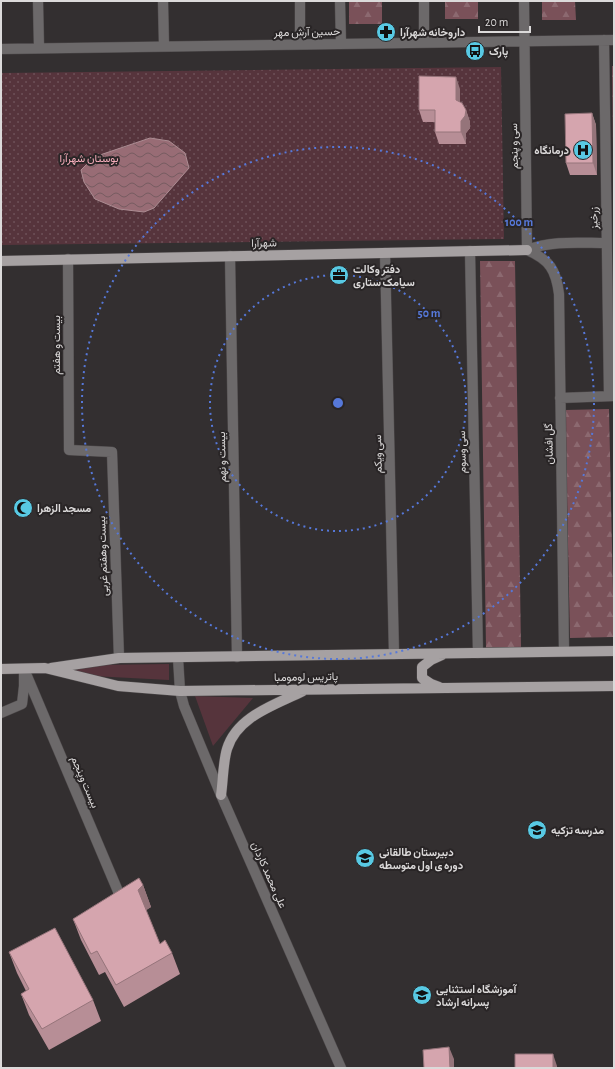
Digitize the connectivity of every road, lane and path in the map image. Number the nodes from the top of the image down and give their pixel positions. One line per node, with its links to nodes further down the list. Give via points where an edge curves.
1 (38, 1): 13 (street)
2 (163, 1): 12 (street)
3 (300, 1): 10 (street)
4 (340, 1): 11 (street)
5 (424, 1): 9 (street)
6 (524, 1): 8 (street, سی و پنجم)
7 (609, 40): 8 (street, حسین آرش مهر); 15 (street, زرخیز)
8 (525, 41): 9 (street, حسین آرش مهر); 16 (street, سی و پنجم)
9 (424, 42): 11 (street, حسین آرش مهر)
10 (300, 44): 11 (street, حسین آرش مهر); 12 (street, حسین آرش مهر)
11 (341, 44)
12 (164, 46): 13 (street, حسین آرش مهر)
13 (38, 48): 14 (street, حسین آرش مهر)
14 (1, 49)
15 (606, 243): 16 (street, via 550,243); 22 (street, زرخیز)
16 (527, 250): 17 (main road, شهرآرا); 23 (street, گل افشان, via 548,262 558,284)
17 (470, 251): 18 (main road, شهرآرا); 28 (street, سی وسوم)
18 (386, 253): 19 (main road, شهرآرا); 29 (street, سی ویکم)
19 (230, 256): 20 (main road, شهرآرا); 30 (street, بیست و نهم)
20 (68, 259): 21 (main road, شهرآرا); 24 (street, بیست و هفتم, via 69,450)
21 (1, 261)
22 (611, 396): 23 (street)
23 (560, 398): 25 (street, گل افشان)
24 (112, 452): 31 (street, بیست وهفتم غربی)
25 (564, 651): 26 (main road, پاتریس لومومبا); 28 (main road, پاتریس لومومبا)
26 (614, 651)
27 (446, 653): 28 (main road, پاتریس لومومبا); 29 (main road, پاتریس لومومبا); 37 (main road, via 422,667 422,678 431,684)
28 (478, 653)
29 (394, 654): 30 (main road, پاتریس لومومبا)
30 (237, 657): 32 (main road, پاتریس لومومبا)
31 (119, 658): 32 (main road, پاتریس لومومبا); 33 (main road, پاتریس لومومبا)
32 (178, 658): 39 (street, علی محمد کاردان)
33 (45, 668): 35 (main road, پاتریس لومومبا); 39 (main road, پاتریس لومومبا, via 118,686)
34 (1, 669): 35 (main road, پاتریس لومومبا)
35 (24, 669): 40 (street, via 22,704); 42 (street, بیست وپنجم)
36 (614, 686): 37 (main road, پاتریس لومومبا)
37 (446, 688): 38 (main road, پاتریس لومومبا)
38 (305, 690): 39 (main road, پاتریس لومومبا); 41 (main road, via 250,718 235,732 227,750)
39 (180, 691): 41 (street, علی محمد کاردان)
40 (1, 713)
41 (221, 795): 43 (street, علی محمد کاردان)
42 (123, 905)
43 (341, 1068)

